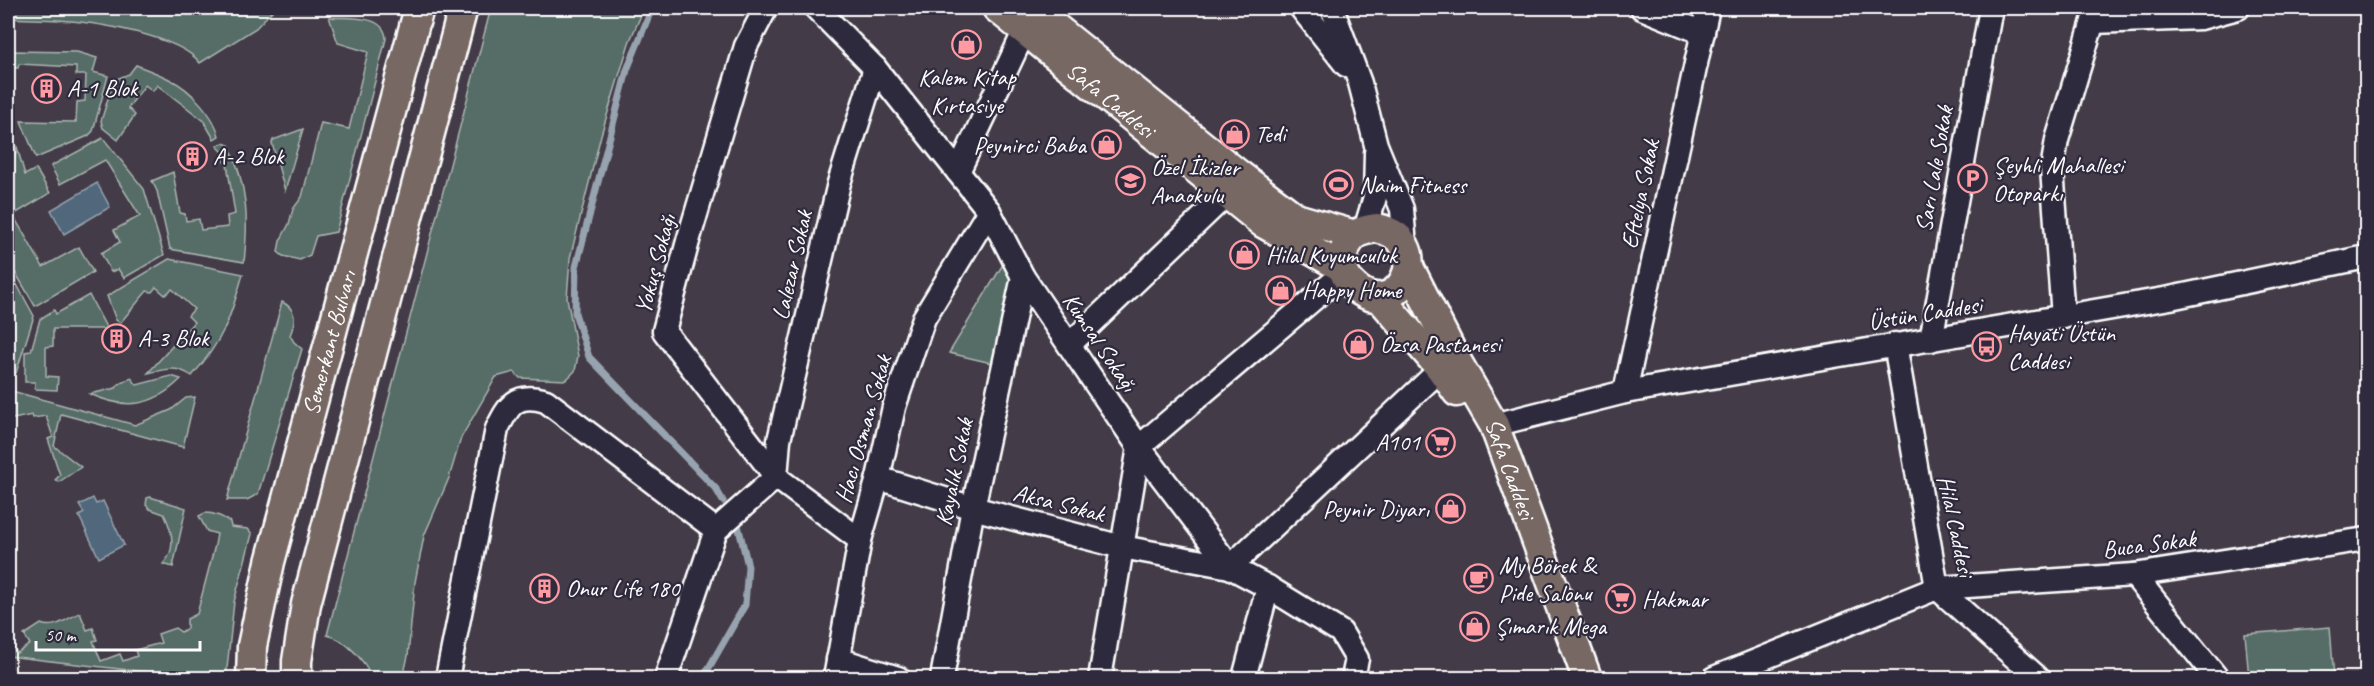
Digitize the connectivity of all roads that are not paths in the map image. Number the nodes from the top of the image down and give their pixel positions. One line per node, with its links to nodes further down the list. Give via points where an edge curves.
1 (419, 8): 47 (main road, Semerkant Bulvarı, via 270,562 252,646)
2 (463, 8): 48 (main road, Semerkant Bulvarı, via 306,604)
3 (766, 8): 35 (street, Yokuş Sokağı, via 746,46 664,331)
4 (816, 8): 15 (street, Kumsal Sokağı)
5 (997, 8): 13 (main road, Safa Caddesi)
6 (1301, 8): 16 (street)
7 (1332, 8): 16 (street)
8 (1642, 8): 14 (street)
9 (1708, 8): 14 (street, Eftelya Sokak)
10 (1991, 8): 28 (street, Sarı Lale Sokak)
11 (2238, 8): 12 (street, via 2201,18)
12 (2095, 15): 27 (street, via 2052,169)
13 (1028, 19): 18 (street); 19 (main road, Safa Caddesi); 21 (main road, Safa Caddesi, via 1296,218)
14 (1703, 33): 32 (street, Eftelya Sokak)
15 (875, 68): 18 (street, Kumsal Sokağı); 35 (street, Lalezar Sokak, via 839,183 779,440)
16 (1360, 83): 17 (street)
17 (1377, 145): 21 (street, via 1375,197); 22 (street, via 1402,209)
18 (958, 172): 20 (street, Kumsal Sokağı)
19 (1228, 193): 24 (main road, Safa Caddesi, via 1263,223); 30 (street)
20 (989, 211): 25 (street, Kumsal Sokağı); 36 (street, Hacı Osman Sokak, via 924,318 894,407)
21 (1360, 233): 22 (main road, via 1377,228 1388,230 1398,237); 24 (main road, via 1347,247)
22 (1407, 258): 26 (main road, via 1398,288); 33 (main road, Safa Caddesi, via 1455,358)
23 (2367, 258): 27 (street, Üstün Caddesi)
24 (1343, 271): 26 (main road, via 1356,288); 34 (street)
25 (1023, 277): 30 (street, Kumsal Sokağı); 37 (street, Kayalık Sokak)
26 (1380, 298): 31 (main road, Safa Caddesi)
27 (2063, 317): 28 (street, Üstün Caddesi)
28 (1931, 340): 29 (street, Üstün Caddesi)
29 (1895, 344): 32 (street, Üstün Caddesi); 45 (street, Hilal Caddesi)
30 (1069, 345): 34 (street, Kumsal Sokağı)
31 (1441, 369): 42 (street); 56 (main road, Safa Caddesi, via 1482,433)
32 (1625, 392): 33 (street, Üstün Caddesi)
33 (1494, 425): 57 (main road, Safa Caddesi)
34 (1139, 447): 41 (street); 42 (street, Kumsal Sokağı)
35 (776, 477): 38 (street); 40 (street, Yokuş Sokağı)
36 (878, 478): 37 (street, Aksa Sokak); 40 (street, Hacı Osman Sokak)
37 (973, 508): 41 (street, Aksa Sokak); 52 (street, Kayalık Sokak)
38 (716, 530): 49 (street, via 546,401 523,398 512,404 497,429); 50 (street)
39 (2367, 539): 43 (street, Buca Sokak)
40 (860, 540): 46 (street, Hacı Osman Sokak)
41 (1122, 547): 42 (street, Aksa Sokak); 53 (street)
42 (1230, 567): 44 (street, Kumsal Sokağı)
43 (2134, 575): 45 (street, Buca Sokak); 60 (street)
44 (1268, 587): 54 (street); 55 (street, Kumsal Sokağı, via 1341,632 1357,659)
45 (1937, 588): 58 (street, Buca Sokak); 59 (street, Hilal Caddesi)
46 (836, 669): 51 (street)
47 (251, 678)
48 (297, 678)
49 (447, 678)
50 (666, 678)
51 (898, 678)
52 (942, 678)
53 (1100, 678)
54 (1244, 678)
55 (1353, 678)
56 (1571, 678)
57 (1587, 678)
58 (1714, 678)
59 (2038, 678)
60 (2217, 678)

